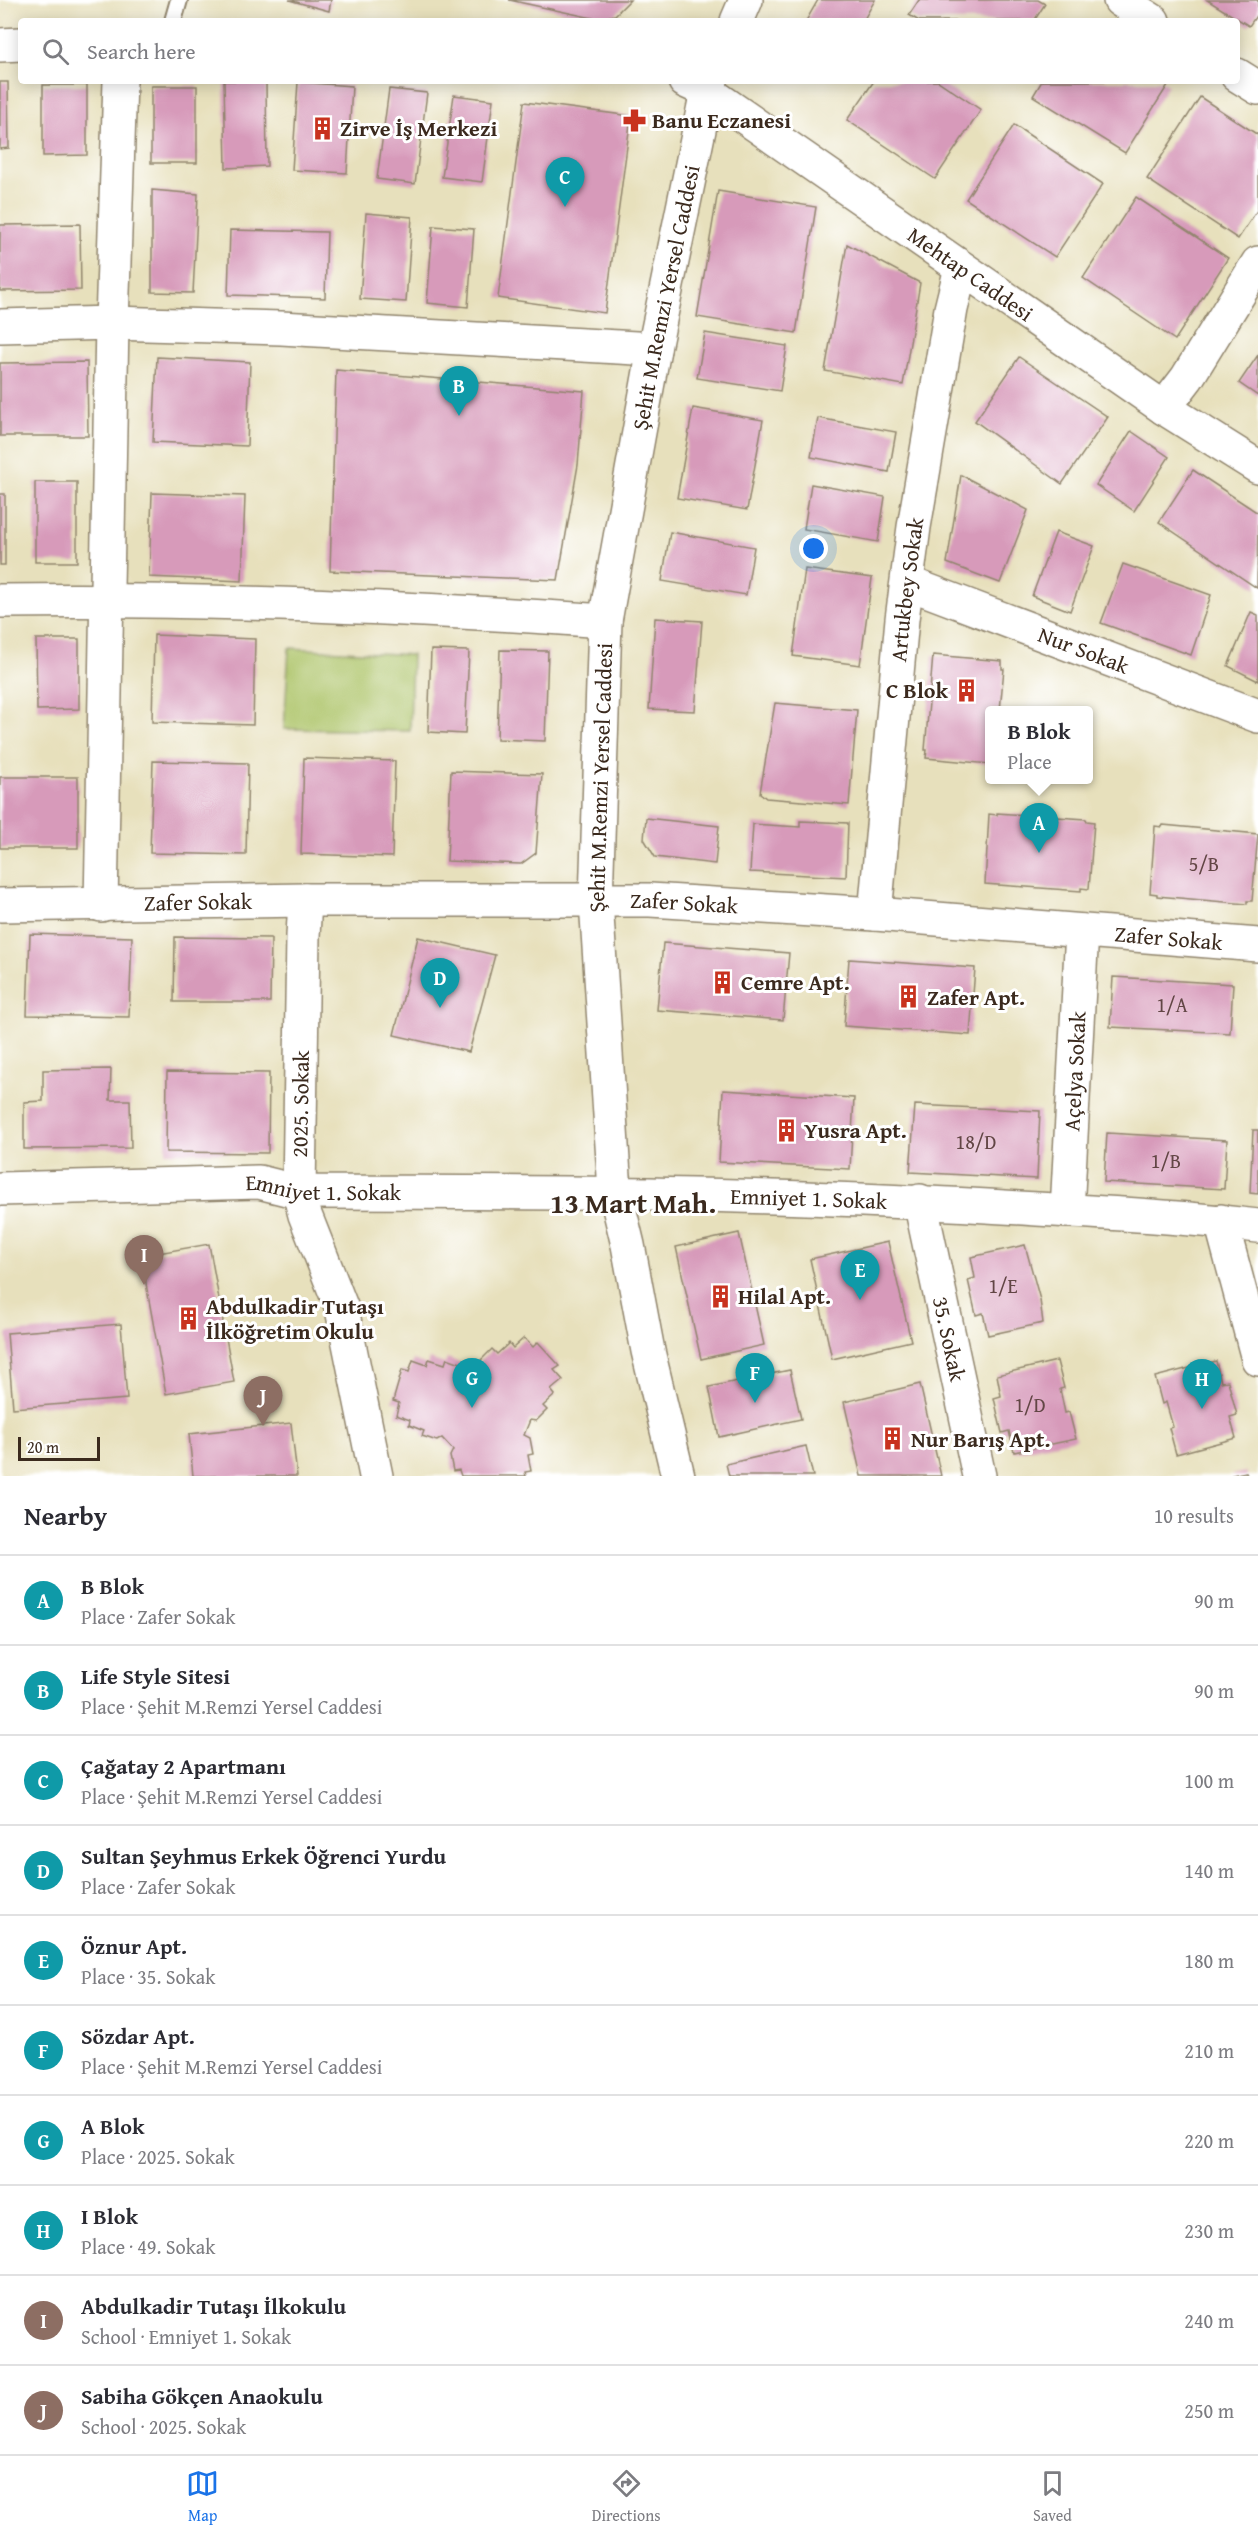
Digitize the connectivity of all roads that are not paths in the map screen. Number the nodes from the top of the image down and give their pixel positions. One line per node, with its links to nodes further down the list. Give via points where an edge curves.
1 (179, 0): 4 (lane)
2 (746, 0): 5 (street)
3 (1120, 0): 6 (street)
4 (174, 18)
5 (738, 18)
6 (1148, 18)
7 (18, 44): 8 (street)
8 (0, 45)
9 (1240, 77): 12 (street)
10 (120, 84): 15 (street)
11 (701, 84): 14 (street, Mehtap Caddesi); 17 (street, Şehit M.Remzi Yersel Caddesi)
12 (1258, 88)
13 (1258, 263): 18 (street)
14 (961, 268): 18 (street, Mehtap Caddesi); 20 (street, Artukbey Sokak, via 914,527)
15 (112, 323): 16 (street); 17 (street, via 281,328); 21 (street)
16 (0, 326)
17 (654, 349): 23 (street, Şehit M.Remzi Yersel Caddesi)
18 (1164, 408): 19 (street, Mehtap Caddesi)
19 (1258, 467)
20 (908, 583): 24 (street, Nur Sokak); 29 (street, Artukbey Sokak)
21 (108, 600): 22 (street); 23 (street); 28 (street)
22 (0, 602)
23 (605, 621): 26 (street, Şehit M.Remzi Yersel Caddesi)
24 (1258, 716)
25 (305, 900): 26 (street, Zafer Sokak); 28 (street, Zafer Sokak); 34 (street, 2025. Sokak)
26 (596, 901): 29 (street, Zafer Sokak, via 650,900); 33 (street, Şehit M.Remzi Yersel Caddesi)
27 (0, 905): 28 (street, Zafer Sokak)
28 (101, 905)
29 (875, 914): 30 (street, Zafer Sokak)
30 (1082, 932): 31 (street, Zafer Sokak); 36 (street, Açelya Sokak)
31 (1258, 945)
32 (0, 1189): 34 (street, Emniyet 1. Sokak, via 259,1182)
33 (615, 1191): 34 (street, Emniyet 1. Sokak); 35 (street, Emniyet 1. Sokak); 41 (street, Şehit M.Remzi Yersel Caddesi)
34 (299, 1192): 40 (street, 2025. Sokak, via 342,1309)
35 (920, 1201): 36 (street, Emniyet 1. Sokak); 42 (street, 35. Sokak)
36 (1066, 1211): 37 (street, Emniyet 1. Sokak)
37 (1221, 1221): 38 (street, Emniyet 1. Sokak); 39 (street)
38 (1258, 1226)
39 (1258, 1359)
40 (376, 1476)
41 (678, 1476)
42 (979, 1476)

